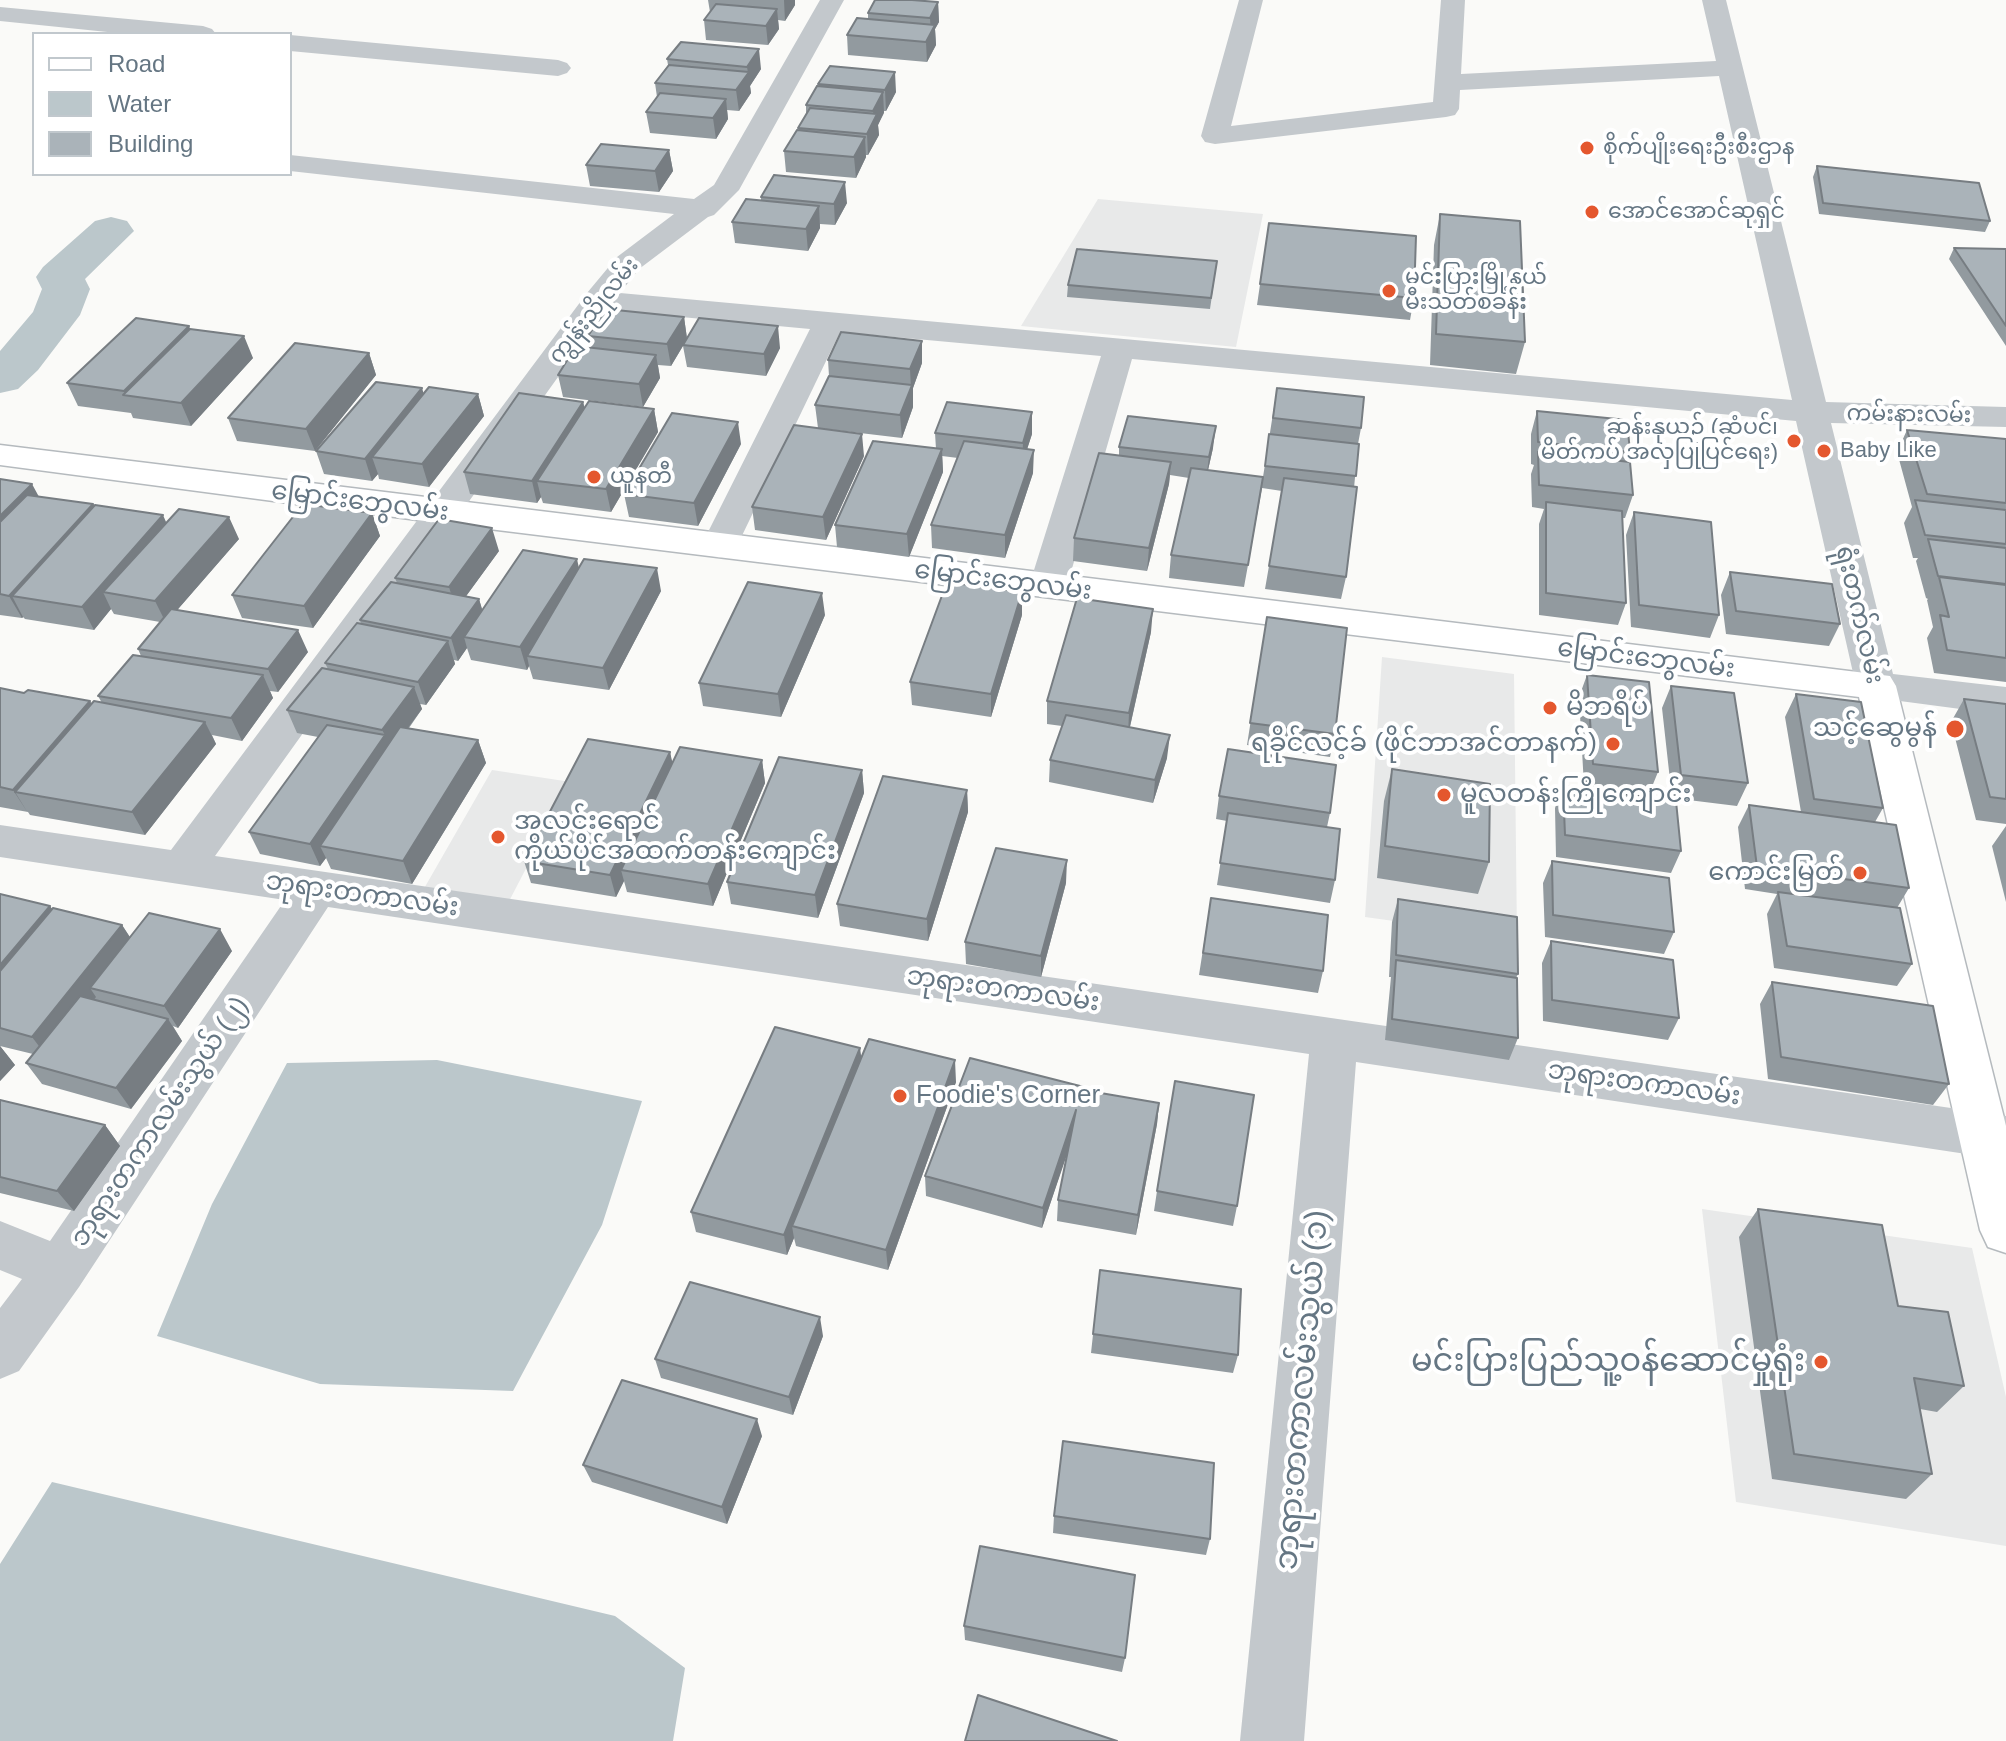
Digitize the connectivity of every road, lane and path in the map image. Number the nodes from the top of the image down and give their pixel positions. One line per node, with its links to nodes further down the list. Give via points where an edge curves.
1 (832, 0): 12 (street, ကျွန်းညိုလမ်း, via 725,190)
2 (1251, 0): 10 (street, via 1215,136 1446,109)
3 (1453, 0): 10 (street)
4 (1714, 0): 9 (street, ရုံးတက်လမ်း)
5 (0, 14): 6 (street)
6 (183, 32)
7 (292, 43): 8 (street)
8 (558, 68)
9 (1730, 68): 10 (street); 16 (street, ရုံးတက်လမ်း)
10 (1448, 83)
11 (292, 163): 12 (street)
12 (704, 209): 13 (street, ကျွန်းညိုလမ်း, via 628,263)
13 (598, 300): 14 (street, ကမ်းနားလမ်း); 19 (street, ကျွန်းညိုလမ်း)
14 (829, 322): 15 (street, ကမ်းနားလမ်း); 20 (street)
15 (1119, 349): 16 (street, ကမ်းနားလမ်း); 21 (street)
16 (1811, 412): 17 (street, ကမ်းနားလမ်း); 22 (street, ရုံးတက်လမ်း)
17 (2006, 417)
18 (2, 455): 19 (main road, မြောင်းဘွေလမ်း)
19 (440, 512): 20 (main road, မြောင်းဘွေလမ်း); 25 (street, ကျွန်းညိုလမ်း)
20 (719, 546): 21 (main road, မြောင်းဘွေလမ်း)
21 (1048, 586): 22 (main road, မြောင်းဘွေလမ်း)
22 (1876, 686): 23 (street, မြောင်းဘွေလမ်း); 28 (main road, ရုံးတက်လမ်း)
23 (2006, 701)
24 (0, 841): 25 (street, ဘုရားတကာလမ်း)
25 (182, 868): 26 (street, ဘုရားတကာလမ်း)
26 (317, 888): 27 (street, ဘုရားတကာလမ်း); 31 (street, ဘုရားတကာလမ်းသွယ် (၂))
27 (1334, 1039): 28 (street, ဘုရားတကာလမ်း); 33 (street, ဘုရားတကာလမ်းသွယ် (၁))
28 (1995, 1136): 29 (main road, ရုံးတက်လမ်း)
29 (2006, 1230)
30 (0, 1245): 31 (street)
31 (60, 1270): 32 (street, ဘုရားတကာလမ်းသွယ် (၂))
32 (0, 1353)
33 (1272, 1741)

